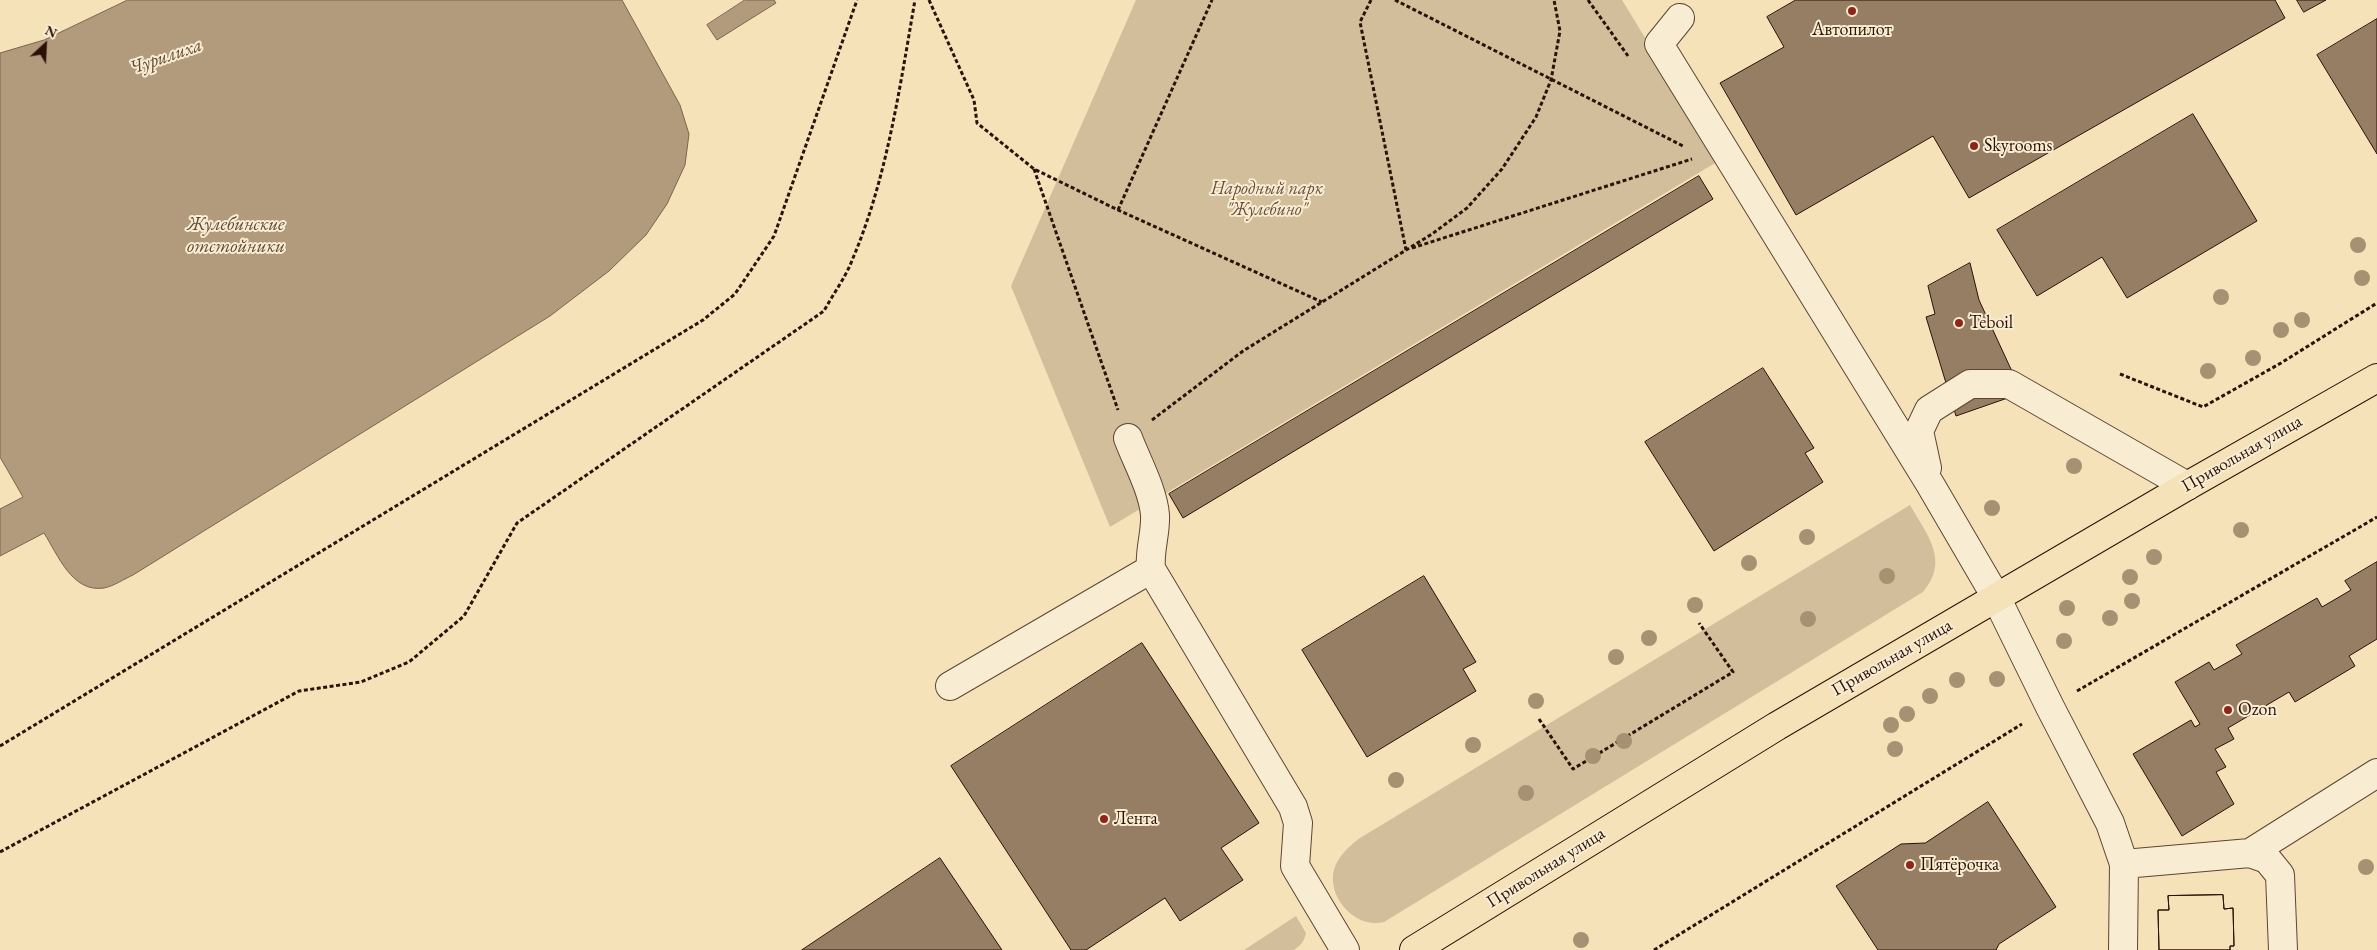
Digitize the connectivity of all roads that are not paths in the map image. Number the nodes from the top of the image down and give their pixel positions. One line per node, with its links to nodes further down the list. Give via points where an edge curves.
1 (1680, 18): 4 (lane, via 1659,44)
2 (2377, 378): 5 (main road, Привольная улица)
3 (1128, 438): 6 (lane, via 1153,503)
4 (1930, 484): 5 (lane, via 1919,431 1929,410 1970,384 2009,384); 7 (lane)
5 (2187, 486): 7 (main road, Привольная улица)
6 (1151, 570): 8 (lane); 12 (lane, via 1293,807 1298,823 1295,866)
7 (1996, 597): 11 (lane, via 2110,823); 13 (main road, Привольная улица, via 1777,726)
8 (950, 686)
9 (2377, 773): 10 (lane)
10 (2250, 853): 11 (lane); 15 (lane, via 2267,859 2280,875)
11 (2124, 864): 14 (lane)
12 (1345, 950)
13 (1414, 950)
14 (2123, 950)
15 (2283, 950)

